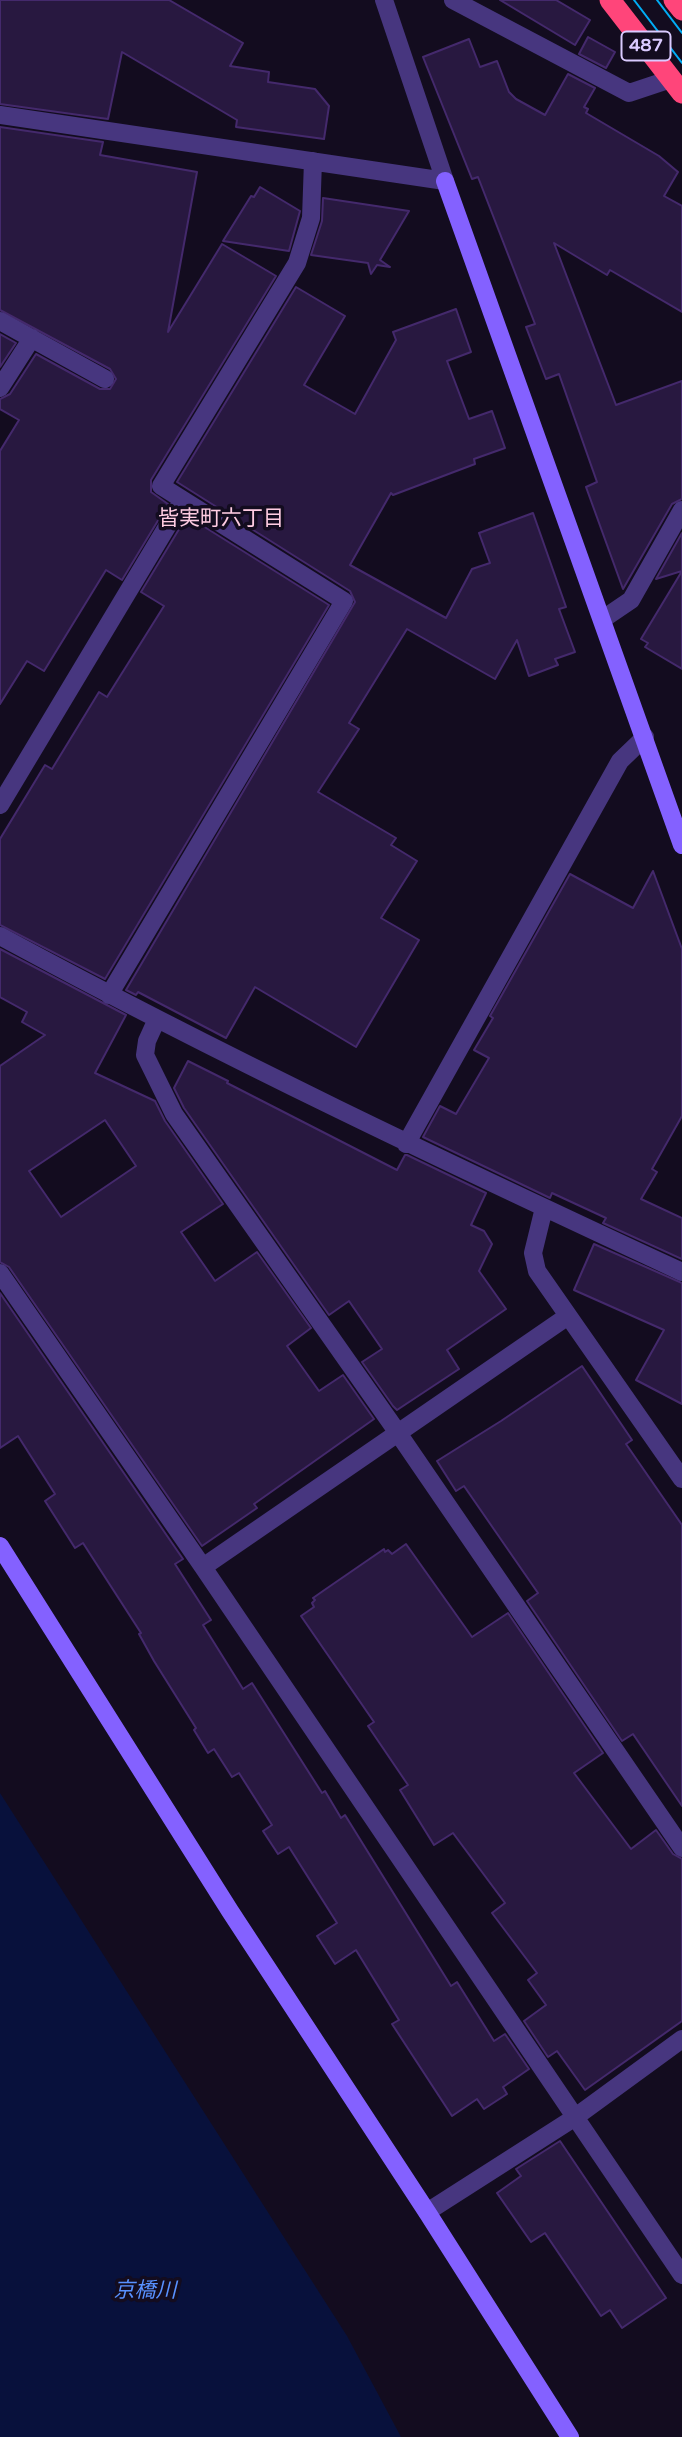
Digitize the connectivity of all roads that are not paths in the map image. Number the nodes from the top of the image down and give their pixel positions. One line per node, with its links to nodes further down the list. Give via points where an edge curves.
1 (384, 0): 9 (street)
2 (453, 0): 6 (street, via 629,93)
3 (610, 0): 6 (highway, 487)
4 (674, 0): 5 (highway, 487)
5 (682, 10)
6 (677, 86)
7 (0, 115): 8 (street)
8 (313, 161): 9 (street); 14 (street, via 311,218 297,263 161,486)
9 (445, 181): 16 (street)
10 (0, 321): 11 (street)
11 (32, 338): 12 (street); 13 (street)
12 (105, 379)
13 (0, 388)
14 (183, 500): 18 (street); 21 (street, via 344,601)
15 (682, 510): 16 (street, via 631,600)
16 (603, 619): 17 (street)
17 (645, 737): 19 (street); 23 (street, via 620,761)
18 (0, 805)
19 (682, 845)
20 (0, 936): 21 (street)
21 (109, 995): 22 (street)
22 (157, 1019): 23 (street); 28 (street, via 145,1055 174,1114)
23 (406, 1144): 24 (street)
24 (544, 1208): 25 (street); 27 (street, via 533,1253 537,1271)
25 (682, 1272)
26 (0, 1273): 31 (street)
27 (568, 1316): 28 (street); 29 (street)
28 (398, 1433): 31 (street); 32 (street)
29 (682, 1479)
30 (0, 1546): 35 (street)
31 (203, 1567): 34 (street)
32 (682, 1847)
33 (682, 2039): 34 (street)
34 (574, 2118): 35 (street); 36 (street)
35 (427, 2212): 37 (street)
36 (682, 2275)
37 (570, 2437)

